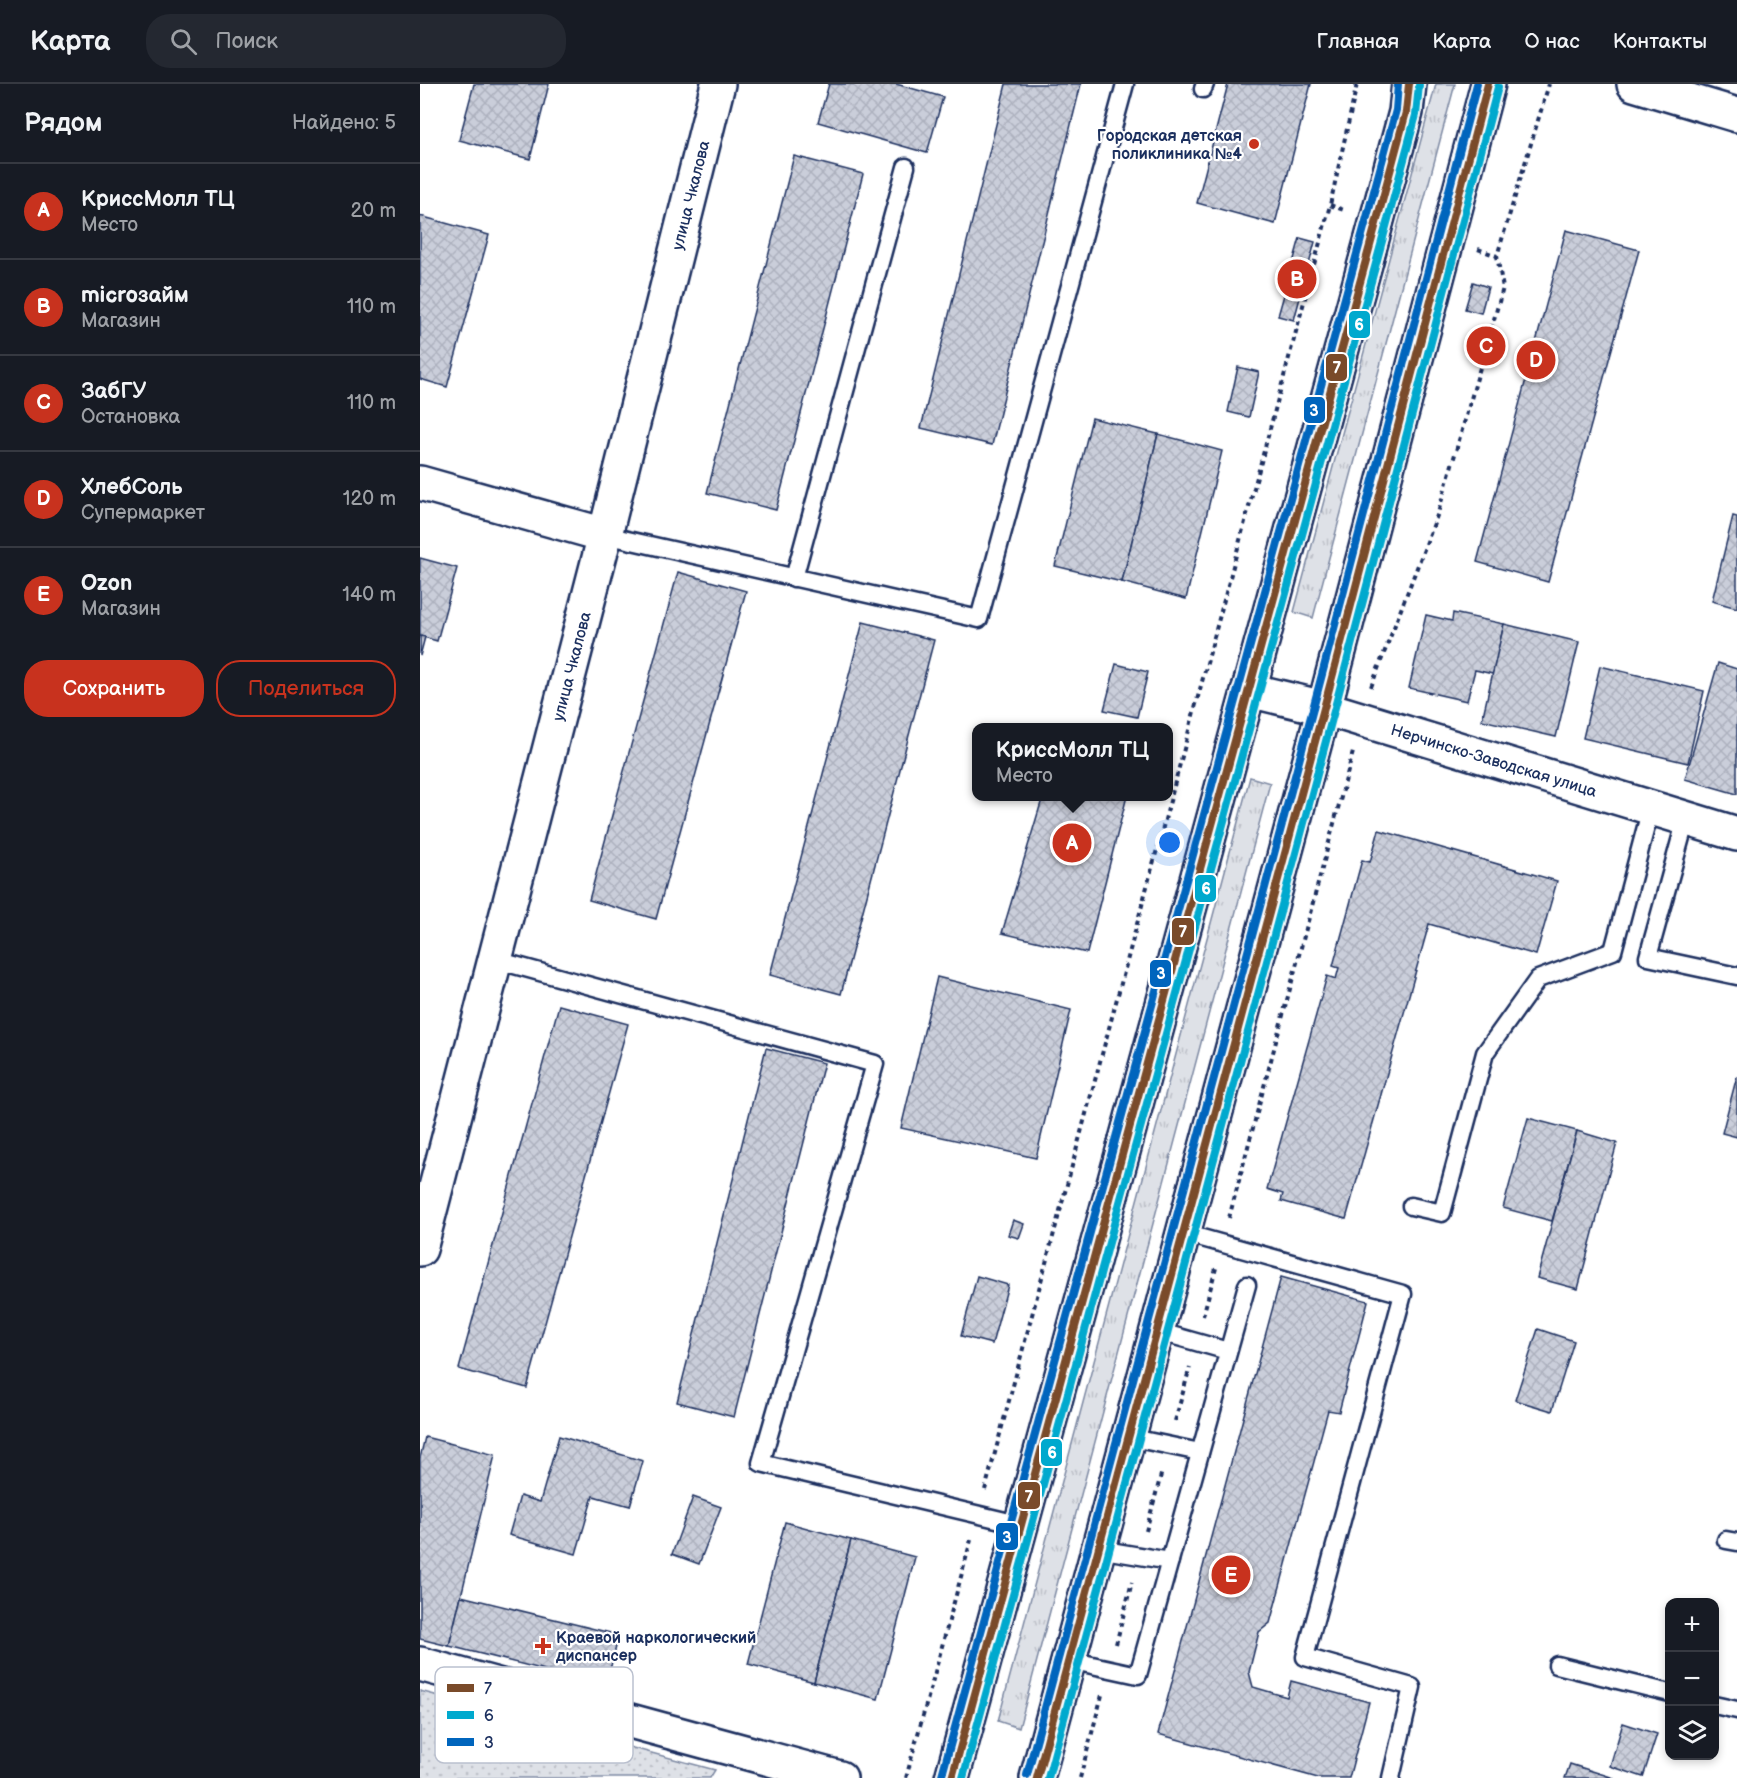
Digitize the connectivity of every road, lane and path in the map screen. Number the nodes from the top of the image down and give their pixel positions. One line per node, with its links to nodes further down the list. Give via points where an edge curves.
1 (718, 84): 11 (main road, улица Чкалова)
2 (1125, 84): 12 (lane, via 979,619)
3 (1357, 84): 16 (path, via 1330,205)
4 (1409, 84): 13 (main road, via 1403,123)
5 (1488, 84): 14 (main road)
6 (1549, 84): 15 (path, via 1497,256 1503,288 1441,502)
7 (1634, 84): 8 (main road)
8 (1737, 115)
9 (906, 167): 12 (lane)
10 (420, 483): 11 (main road)
11 (605, 535): 12 (lane); 21 (main road, улица Чкалова)
12 (794, 578)
13 (1249, 690): 14 (main road, Нерчинско-Заводская улица); 35 (main road)
14 (1324, 708): 15 (main road, Нерчинско-Заводская улица); 24 (main road)
15 (1361, 719): 18 (main road, Нерчинско-Заводская улица); 25 (path)
16 (1173, 789)
17 (1170, 801): 34 (path)
18 (1652, 808): 19 (main road, Нерчинско-Заводская улица); 23 (lane, via 1613,951 1538,979 1485,1053 1442,1213)
19 (1686, 819): 20 (main road, Нерчинско-Заводская улица); 22 (lane, via 1648,957)
20 (1737, 834)
21 (496, 960): 26 (main road, улица Чкалова); 34 (lane, via 875,1064 761,1463)
22 (1737, 976)
23 (1412, 1206)
24 (1184, 1233): 25 (lane); 28 (main road)
25 (1222, 1243): 29 (path); 53 (lane, via 1403,1294 1305,1657 1412,1687)
26 (420, 1249)
27 (1247, 1285): 30 (lane)
28 (1157, 1330): 29 (lane); 31 (main road)
29 (1196, 1342): 30 (lane); 32 (path)
30 (1228, 1351): 33 (lane)
31 (1128, 1437): 32 (lane); 36 (main road)
32 (1169, 1445): 33 (lane); 37 (path)
33 (1200, 1452): 38 (lane)
34 (978, 1515): 35 (lane); 49 (path)
35 (1022, 1525): 50 (main road)
36 (1098, 1549): 37 (lane); 39 (main road)
37 (1139, 1556): 38 (lane); 43 (path)
38 (1170, 1561): 43 (lane, via 1138,1675)
39 (1069, 1660): 43 (lane); 51 (main road)
40 (420, 1664): 42 (main road)
41 (1557, 1665): 44 (lane)
42 (435, 1668)
43 (1109, 1669): 52 (path)
44 (1665, 1692)
45 (1719, 1706): 46 (lane)
46 (1737, 1710)
47 (633, 1722): 48 (main road)
48 (840, 1778)
49 (906, 1778)
50 (952, 1778)
51 (1037, 1778)
52 (1080, 1778)
53 (1390, 1778)

